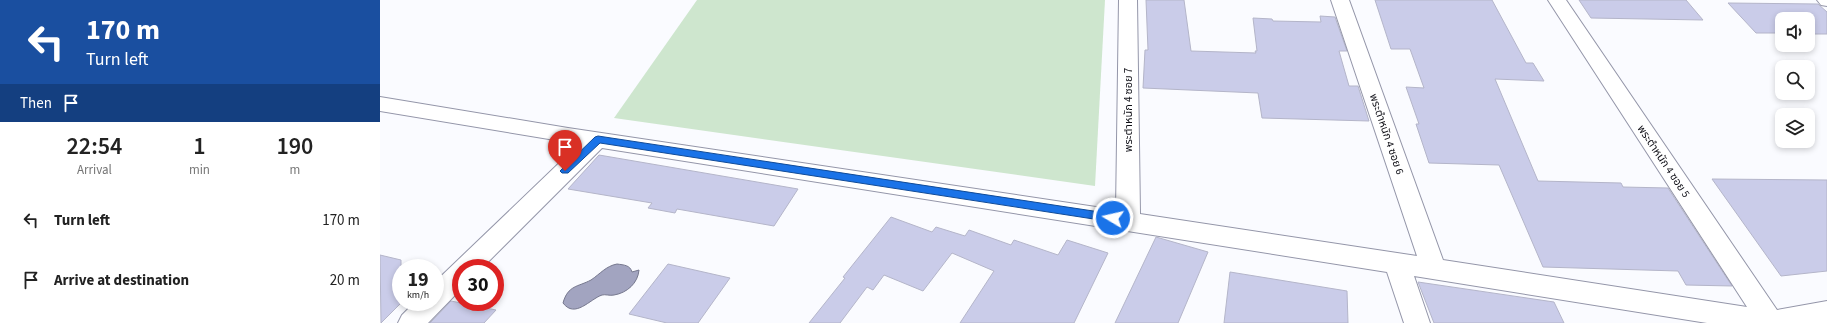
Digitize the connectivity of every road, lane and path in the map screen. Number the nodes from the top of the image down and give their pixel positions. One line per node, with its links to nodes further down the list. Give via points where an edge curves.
1 (1128, 0): 6 (street, พระตำหนัก 4 ซอย 7)
2 (1340, 0): 9 (street, พระตำหนัก 4 ซอย 6)
3 (1557, 0): 14 (street, พระตำหนัก 4 ซอย 5)
4 (380, 104): 5 (street)
5 (598, 139): 6 (street); 7 (street)
6 (1128, 221): 8 (street)
7 (475, 259)
8 (1397, 263): 9 (street); 16 (street)
9 (1433, 268): 14 (street)
10 (452, 282): 11 (street)
11 (444, 290)
12 (423, 311): 15 (street)
13 (1827, 312): 14 (street)
14 (1769, 322)
15 (411, 323)
16 (1417, 323)

